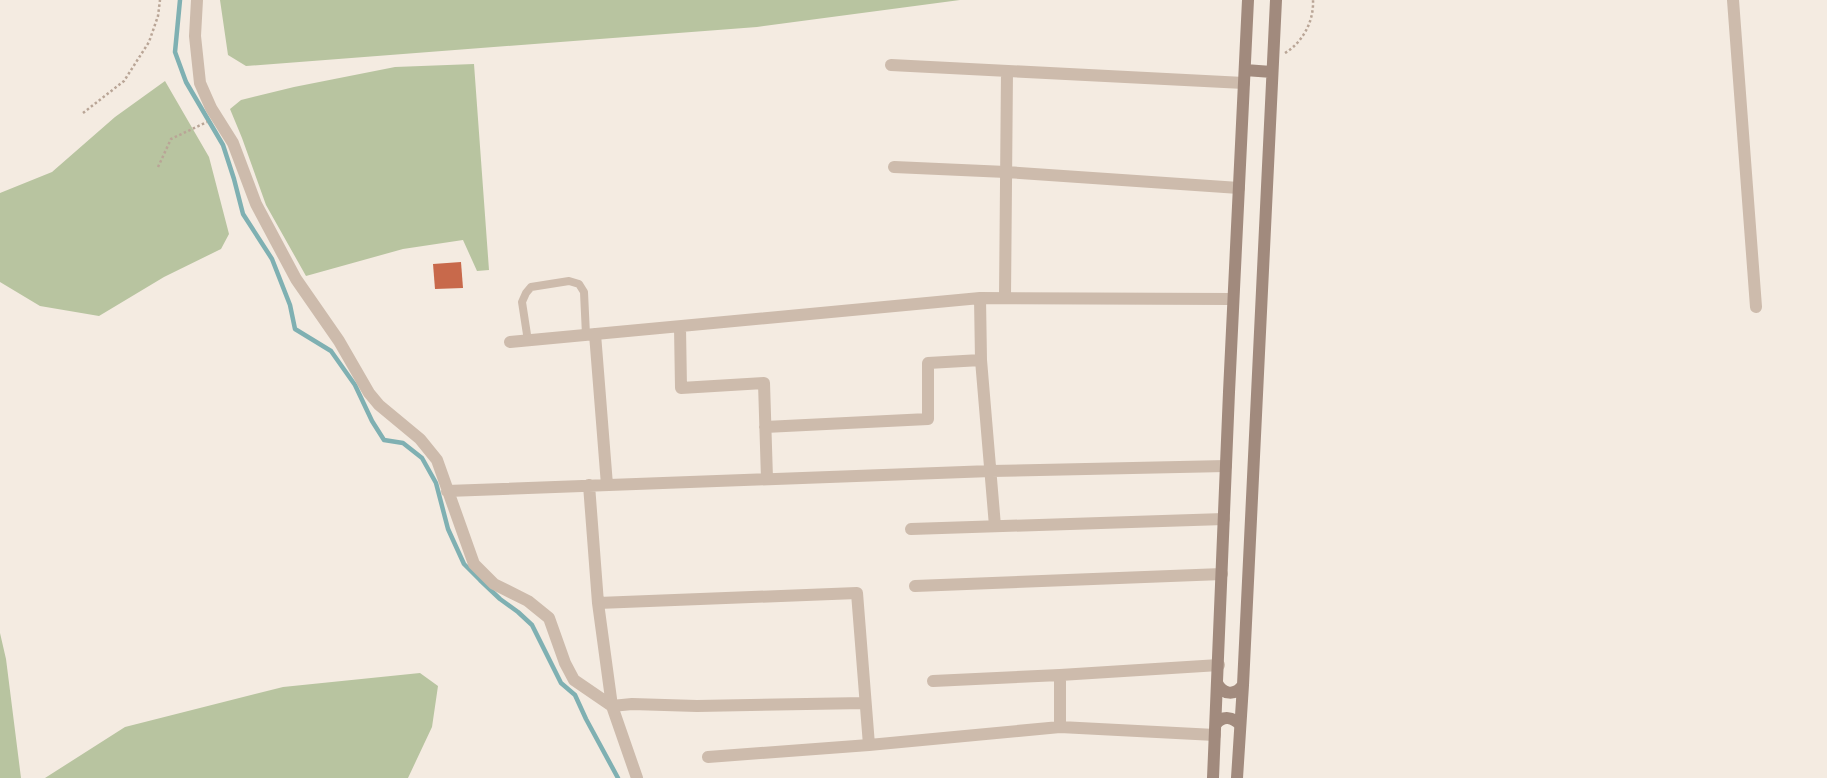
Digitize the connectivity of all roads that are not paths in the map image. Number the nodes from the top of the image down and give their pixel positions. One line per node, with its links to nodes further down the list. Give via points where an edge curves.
1 (196, 0): 27 (street, via 195,36 200,84 233,144 256,204 296,279 339,341 369,393 420,439 437,460)
2 (1248, 0): 8 (main road)
3 (1276, 0): 6 (main road)
4 (1733, 0): 15 (street)
5 (891, 65): 7 (street)
6 (1273, 66): 8 (main road); 38 (main road)
7 (1007, 71): 8 (street); 10 (street)
8 (1244, 76): 11 (main road)
9 (894, 167): 10 (street)
10 (1006, 172): 11 (street); 12 (street)
11 (1239, 188): 14 (main road)
12 (1005, 297): 13 (street); 14 (street)
13 (980, 298): 16 (street); 20 (street)
14 (1234, 299): 22 (main road)
15 (1756, 307)
16 (680, 327): 17 (street); 21 (street, via 681,388 764,383)
17 (590, 335): 18 (street); 18 (lane, via 584,292 579,284 569,281 531,287 526,293 522,302); 25 (street)
18 (528, 341): 19 (street)
19 (510, 342)
20 (981, 360): 21 (street, via 928,362 928,419); 23 (street)
21 (765, 427): 24 (street)
22 (1226, 466): 23 (street); 28 (main road)
23 (991, 471): 24 (street); 29 (street)
24 (766, 479): 25 (street)
25 (607, 485): 26 (street)
26 (589, 486): 27 (street); 33 (street)
27 (447, 491): 40 (street, via 474,564 494,584 528,602 549,618 574,680)
28 (1224, 519): 29 (street); 31 (main road)
29 (995, 526): 30 (street)
30 (911, 529)
31 (1222, 574): 32 (street); 34 (main road)
32 (915, 586)
33 (598, 603): 39 (street, via 857,593); 40 (street)
34 (1218, 665): 35 (street); 37 (main road)
35 (1060, 676): 36 (street); 42 (street)
36 (933, 680)
37 (1217, 683): 38 (main road, via 1230,693); 43 (main road)
38 (1243, 684): 41 (main road)
39 (865, 703): 40 (street); 44 (street)
40 (612, 706): 46 (street)
41 (1240, 726): 43 (main road, via 1232,718 1227,718 1218,720); 48 (main road)
42 (1060, 727): 43 (street); 44 (street)
43 (1215, 730): 47 (main road)
44 (869, 746): 45 (street)
45 (708, 758)
46 (637, 778)
47 (1213, 778)
48 (1237, 778)

